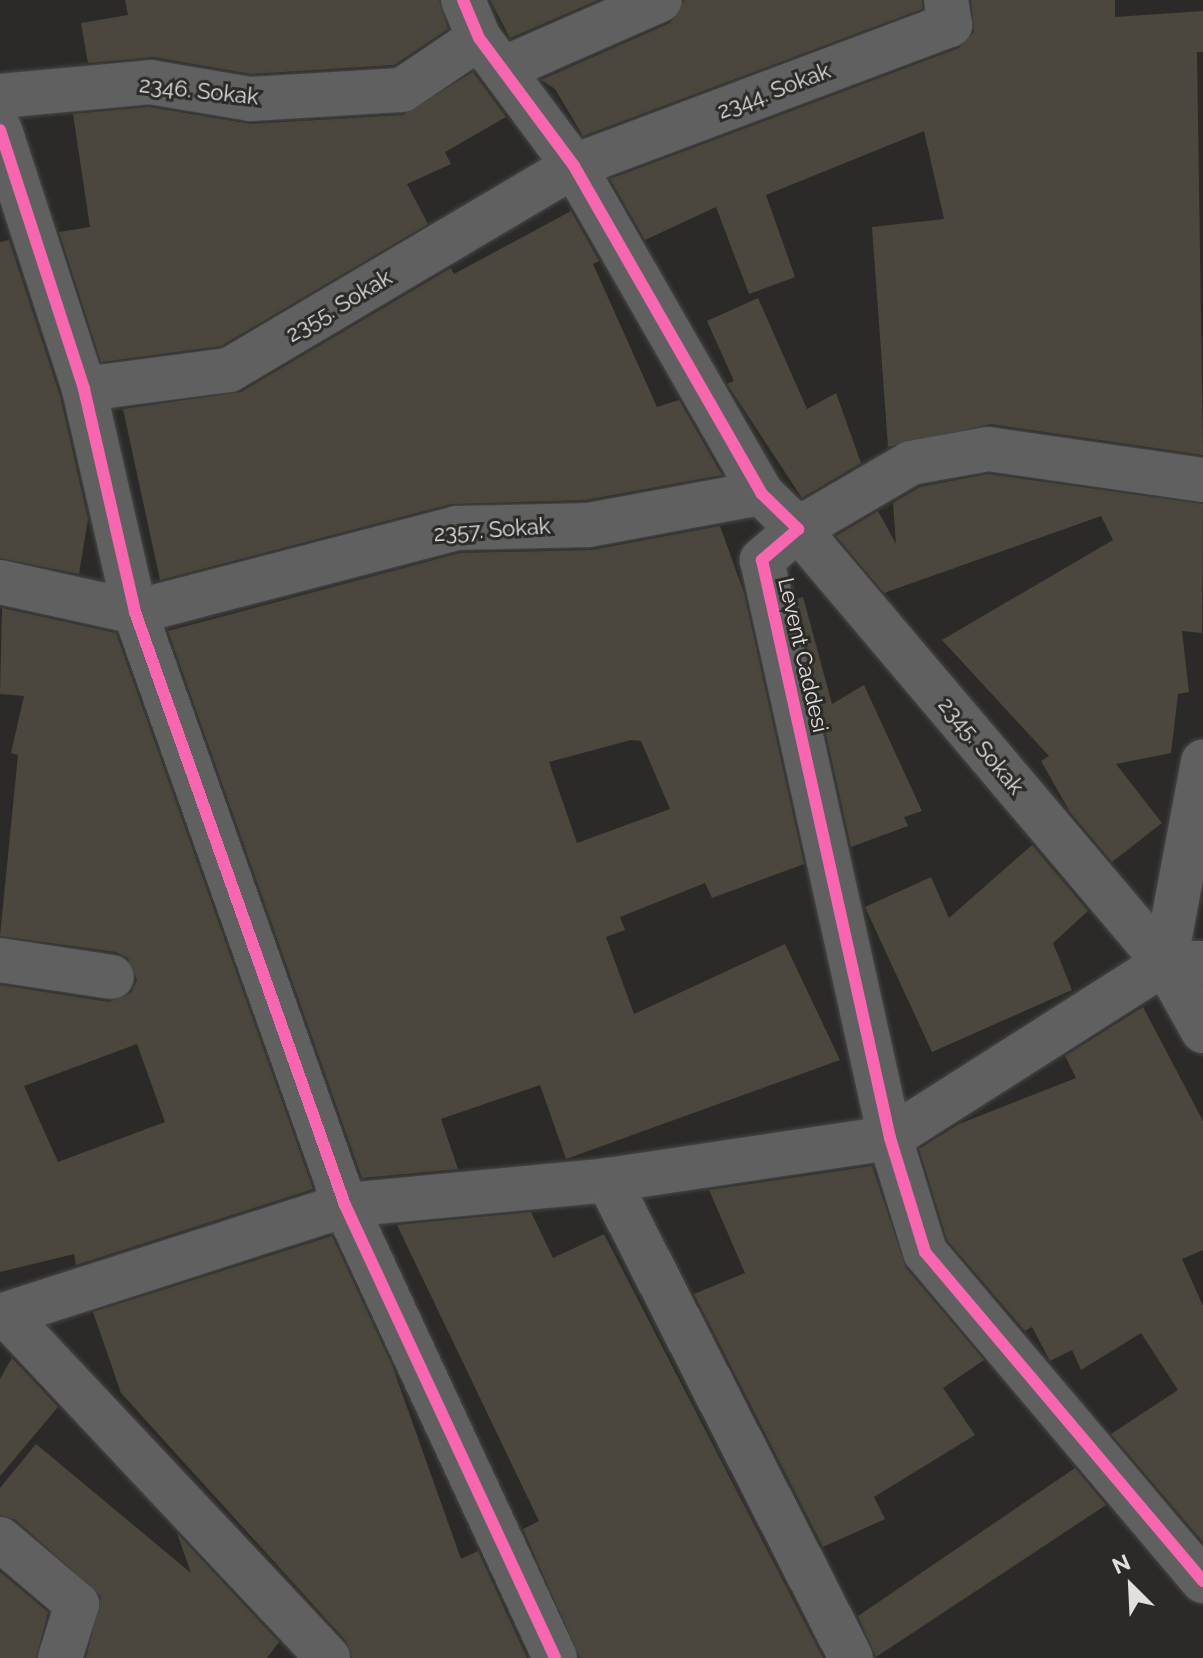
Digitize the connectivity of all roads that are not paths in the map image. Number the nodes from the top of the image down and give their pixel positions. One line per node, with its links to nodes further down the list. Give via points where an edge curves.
1 (660, 0): 3 (street, 2346. Sokak)
2 (946, 0): 6 (street, 2344. Sokak, via 950,25)
3 (482, 36): 4 (street, 2346. Sokak, via 402,90 250,99 150,82); 6 (street)
4 (0, 96)
5 (0, 130): 7 (street)
6 (574, 166): 7 (street, 2355. Sokak, via 229,370); 9 (street)
7 (84, 389): 12 (street)
8 (1203, 480): 10 (street, via 988,449 911,463)
9 (761, 493): 10 (street); 12 (street, 2357. Sokak, via 588,525 457,528)
10 (798, 529): 15 (street, 2345. Sokak); 18 (street, Levent Caddesi, via 762,560)
11 (0, 582): 12 (street)
12 (135, 612): 20 (street)
13 (1203, 762): 15 (street)
14 (0, 960): 16 (street)
15 (1184, 963): 17 (street, 2345. Sokak); 18 (street)
16 (112, 977)
17 (1203, 1031)
18 (890, 1138): 19 (street); 23 (street, via 925,1252)
19 (608, 1180): 20 (street); 27 (street)
20 (345, 1205): 21 (street); 26 (street)
21 (4, 1316): 25 (street)
22 (0, 1539): 24 (street, via 77,1604)
23 (1203, 1581)
24 (60, 1658)
25 (328, 1658)
26 (555, 1658)
27 (851, 1658)

